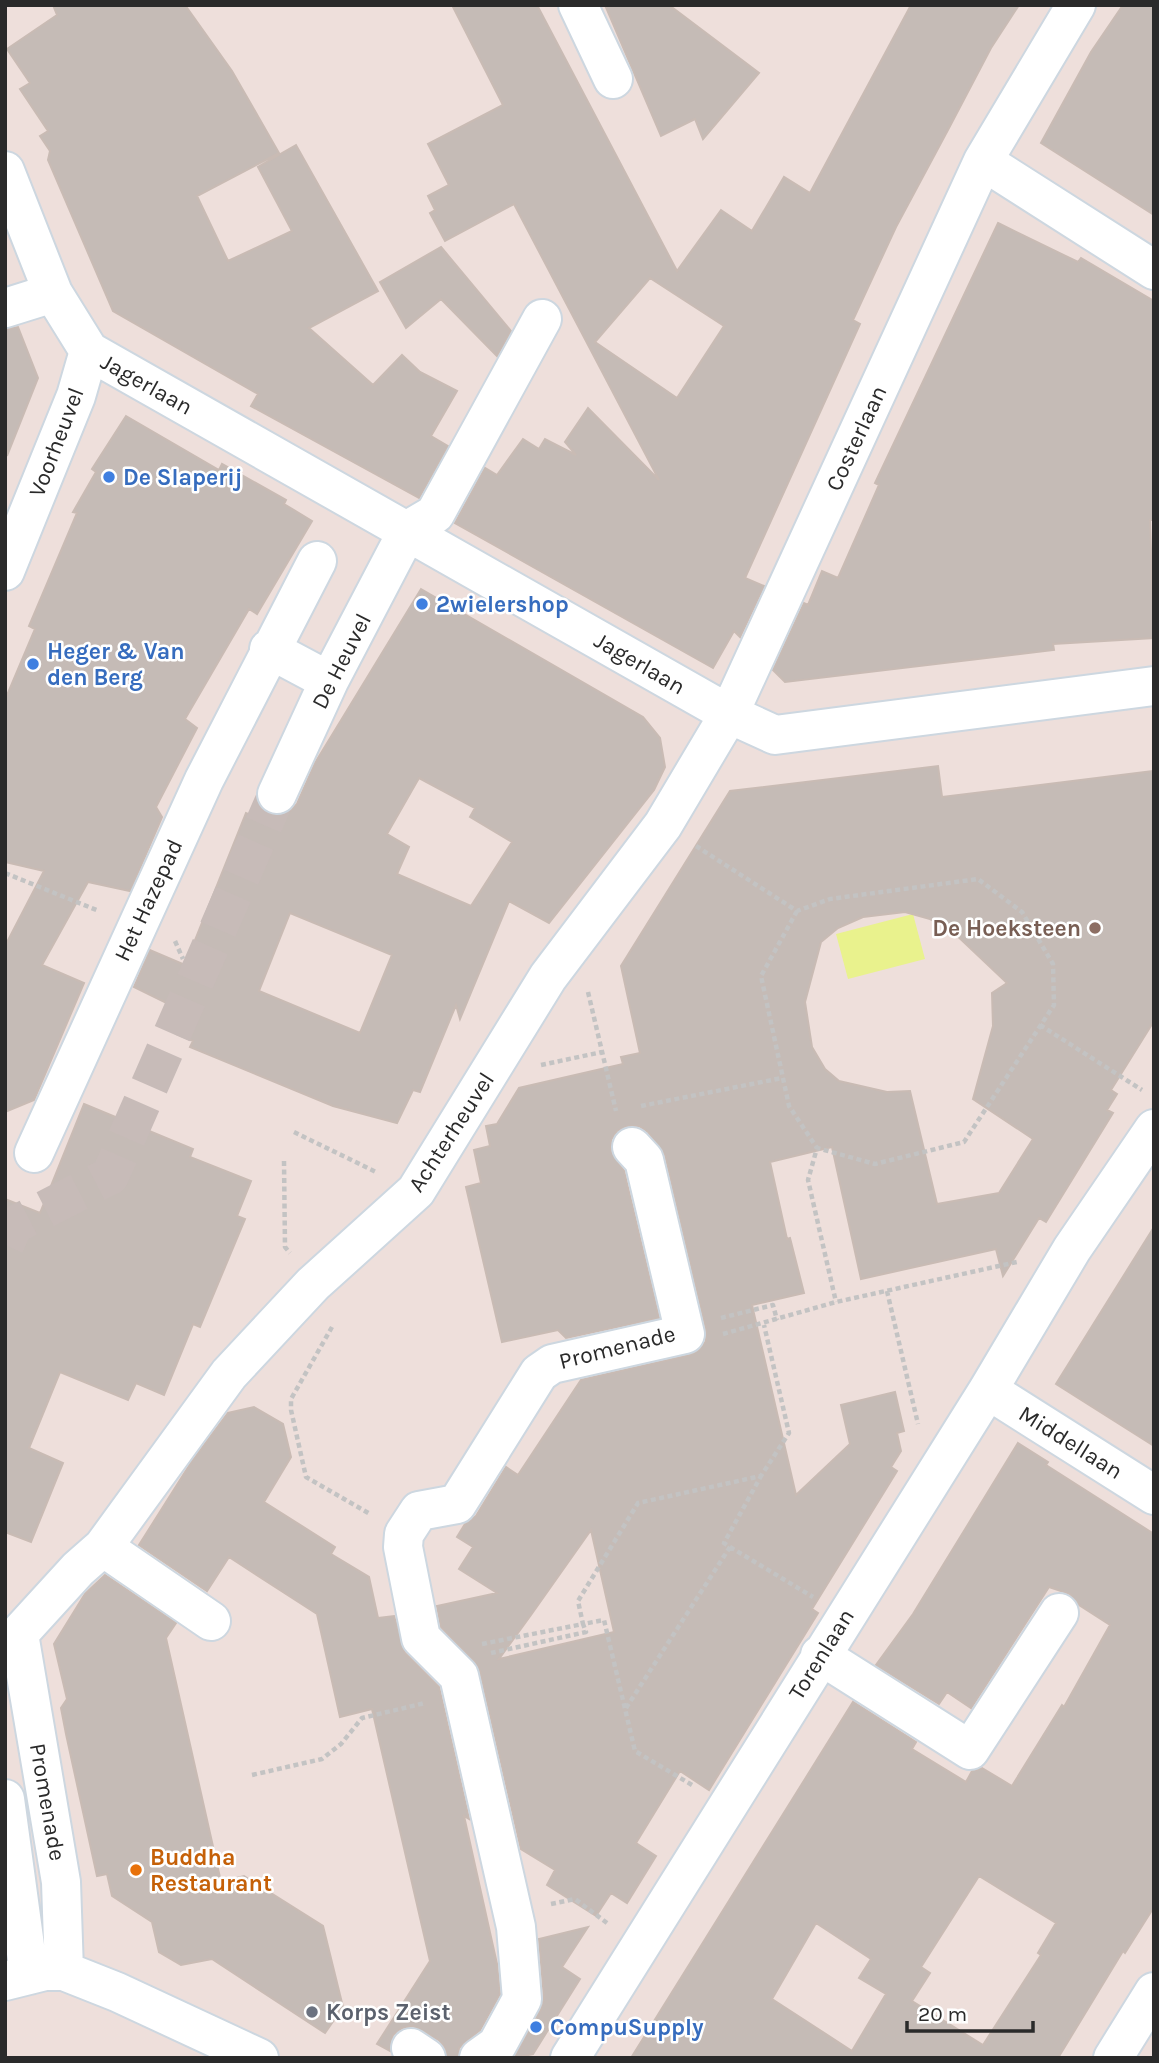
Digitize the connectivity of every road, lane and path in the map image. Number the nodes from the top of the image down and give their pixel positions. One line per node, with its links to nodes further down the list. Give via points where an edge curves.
1 (578, 5): 3 (street)
2 (1076, 5): 4 (street, Costerlaan)
3 (613, 79)
4 (983, 161): 6 (street); 17 (street, Costerlaan)
5 (5, 171): 7 (street, Jagerlaan)
6 (1154, 270)
7 (53, 293): 8 (street); 10 (street, Jagerlaan)
8 (5, 308)
9 (542, 320): 11 (street, via 435,514)
10 (89, 351): 11 (street, Jagerlaan); 13 (street, Voorheuvel, via 76,396)
11 (408, 530): 15 (street, De Heuvel); 17 (street, Jagerlaan)
12 (317, 561): 14 (street, Het Hazepad)
13 (5, 571)
14 (269, 649): 15 (street); 22 (street, Het Hazepad)
15 (329, 681): 18 (street, De Heuvel)
16 (1154, 686): 17 (street, Jagerlaan, via 775,735)
17 (729, 715): 19 (street, Achterheuvel)
18 (277, 794)
19 (663, 825): 21 (path); 24 (street, Achterheuvel)
20 (5, 873): 22 (path)
21 (797, 911): 26 (path, via 830,899 978,879 1022,912 1053,964 1054,1005); 27 (path, via 761,976)
22 (136, 925): 36 (street, Het Hazepad)
23 (177, 946): 25 (path)
24 (570, 946): 30 (path, via 582,969 614,1112); 39 (street, Achterheuvel, via 416,1191)
25 (183, 959)
26 (1040, 1025): 28 (path); 34 (path, via 964,1142 875,1164)
27 (782, 1078): 29 (path); 34 (path, via 789,1106)
28 (1154, 1098)
29 (636, 1107)
30 (624, 1110)
31 (1154, 1129): 38 (street, Torenlaan)
32 (294, 1132): 35 (path)
33 (632, 1147): 50 (street, Promenade, via 644,1160 685,1334 551,1364 539,1373 457,1504 419,1511)
34 (817, 1148): 41 (path, via 808,1180)
35 (331, 1151)
36 (34, 1153)
37 (284, 1161): 39 (path, via 285,1247)
38 (1072, 1249): 40 (path); 46 (street, Torenlaan)
39 (313, 1284): 50 (path, via 332,1328 291,1399 306,1477); 51 (street, Achterheuvel, via 229,1374)
40 (887, 1291): 41 (path); 48 (path)
41 (836, 1302): 43 (path)
42 (726, 1317): 43 (path, via 773,1305)
43 (777, 1320): 44 (path)
44 (764, 1325): 45 (path); 47 (path, via 789,1433)
45 (719, 1335)
46 (988, 1390): 48 (street, Torenlaan); 49 (street, Middellaan)
47 (761, 1476): 52 (path, via 724,1543); 56 (path, via 638,1503 578,1601)
48 (931, 1479): 54 (street, Torenlaan)
49 (1154, 1495)
50 (404, 1534): 69 (street, via 402,1547 421,1638 459,1676 516,1927 522,1999 497,2045)
51 (103, 1547): 55 (street); 57 (street, Achterheuvel)
52 (730, 1547): 54 (path); 62 (path)
53 (1059, 1613): 60 (street, via 970,1750)
54 (844, 1616): 60 (street, Torenlaan)
55 (211, 1620)
56 (583, 1624): 58 (path); 59 (path, via 586,1632); 62 (path, via 604,1620)
57 (12, 1641): 66 (street, Promenade, via 61,1882)
58 (480, 1644)
59 (488, 1653)
60 (820, 1656): 65 (street, Torenlaan)
61 (426, 1703): 63 (path, via 362,1718 323,1759)
62 (625, 1709): 65 (path, via 635,1751)
63 (252, 1775)
64 (5, 1799): 66 (street)
65 (726, 1806): 70 (street, Torenlaan)
66 (33, 1976): 68 (street, via 117,1992)
67 (1154, 1992): 71 (street)
68 (259, 2058)
69 (479, 2058)
70 (569, 2058)
71 (1114, 2058)

